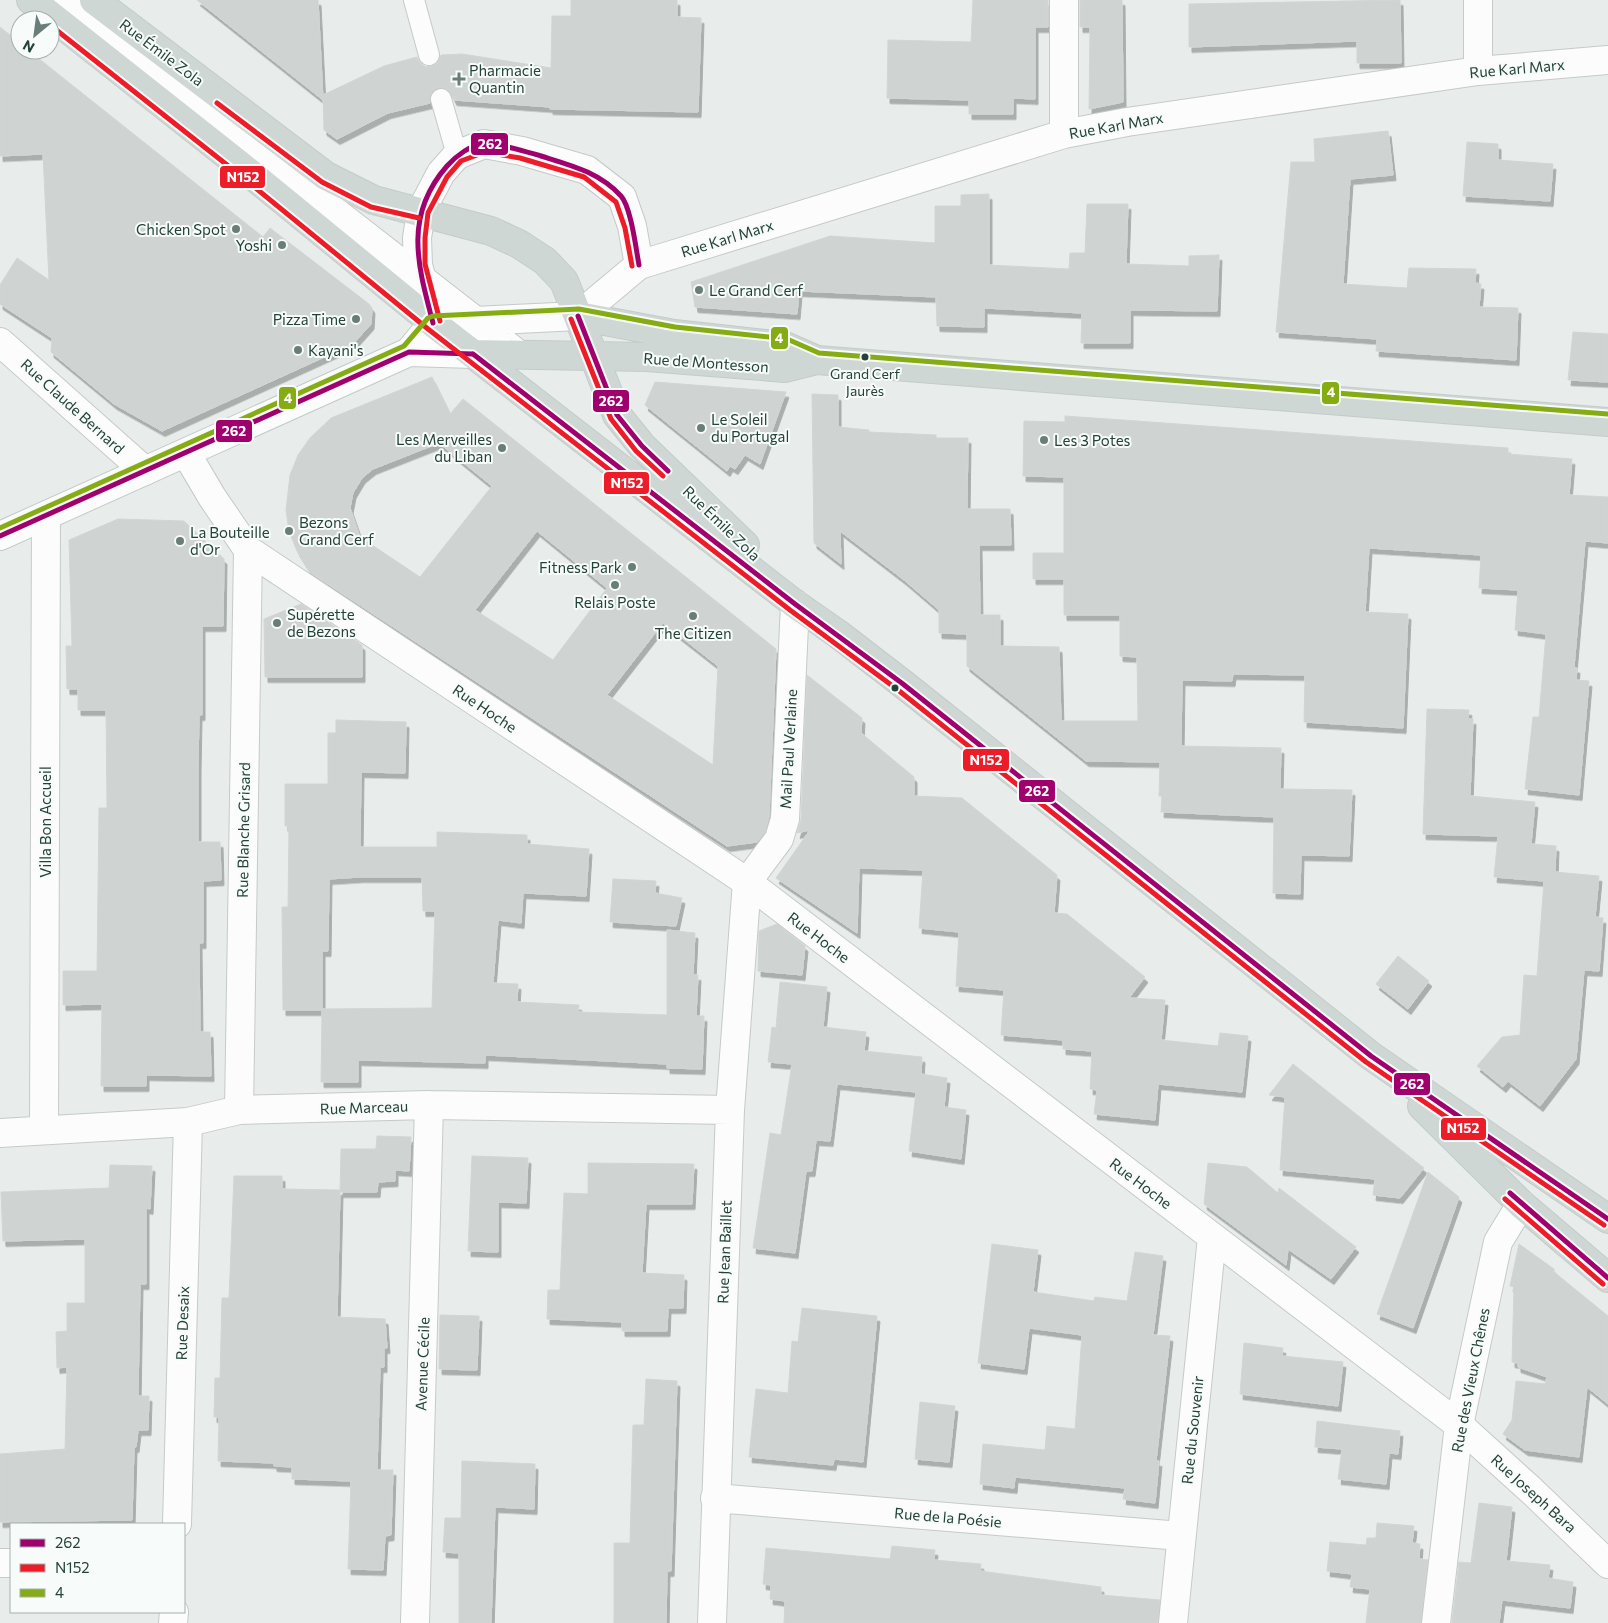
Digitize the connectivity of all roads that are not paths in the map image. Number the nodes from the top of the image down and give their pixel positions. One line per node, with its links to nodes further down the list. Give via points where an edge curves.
1 (31, 0): 18 (main road, Rue Émile Zola)
2 (63, 0): 15 (street)
3 (94, 0): 13 (main road, Rue Émile Zola, via 326,176 374,200)
4 (414, 0): 7 (lane)
5 (1064, 0): 11 (street)
6 (1478, 0): 9 (street)
7 (429, 55)
8 (1608, 60): 9 (street, Rue Karl Marx)
9 (1478, 71): 11 (street, Rue Karl Marx)
10 (441, 100): 12 (lane)
11 (1064, 134): 14 (street, Rue Karl Marx)
12 (457, 155): 13 (street, via 441,173); 14 (street, via 484,144 522,151 587,170 622,197)
13 (422, 211): 15 (street, via 417,238); 16 (main road, Rue Émile Zola, via 491,232 545,261 564,281)
14 (640, 265): 16 (street)
15 (422, 278): 17 (street); 18 (street)
16 (578, 316): 17 (street); 23 (main road, Rue Émile Zola); 24 (main road, Rue de Montesson, via 674,334 785,346)
17 (477, 321): 18 (street); 22 (street)
18 (433, 323): 20 (street); 21 (main road, Rue Émile Zola)
19 (0, 342): 27 (street, Rue Claude Bernard)
20 (409, 352): 21 (street); 26 (street)
21 (473, 354): 22 (main road, Rue de Montesson); 31 (main road, Rue Émile Zola)
22 (518, 354): 23 (main road, Rue de Montesson)
23 (595, 356): 24 (main road, Rue de Montesson, via 785,368); 32 (main road, Rue Émile Zola, via 617,415 642,446)
24 (817, 360): 25 (main road, Rue de Montesson)
25 (1608, 422)
26 (186, 453): 27 (street); 30 (street, Rue Hoche)
27 (145, 471): 28 (street)
28 (46, 516): 29 (street); 39 (street, Villa Bon Accueil)
29 (0, 536)
30 (248, 550): 33 (street, Rue Hoche); 36 (street, Rue Blanche Grisard)
31 (795, 604): 32 (main road, Rue Émile Zola); 33 (street, Mail Paul Verlaine, via 785,819 779,839)
32 (838, 634): 34 (main road, Rue Émile Zola)
33 (747, 882): 37 (street, Rue Jean Baillet); 43 (street, Rue Hoche)
34 (1371, 1056): 41 (main road); 42 (main road)
35 (429, 1105): 36 (street, Rue Marceau); 37 (street, Rue Marceau); 50 (street, Avenue Cécile)
36 (239, 1110): 38 (street, Rue Marceau)
37 (730, 1110): 46 (street, Rue Jean Baillet)
38 (188, 1122): 39 (street, Rue Marceau); 47 (street, Rue Desaix)
39 (44, 1129): 40 (street, Rue Marceau)
40 (0, 1133)
41 (1521, 1204): 44 (main road); 45 (street, Rue des Vieux Chênes, via 1498,1242)
42 (1608, 1219)
43 (1212, 1237): 45 (street, Rue Hoche); 48 (street, Rue du Souvenir)
44 (1608, 1278)
45 (1458, 1425): 49 (street, Rue Joseph Bara); 53 (street, Rue des Vieux Chênes)
46 (715, 1498): 48 (street, Rue de la Poésie); 51 (street, Rue Jean Baillet)
47 (177, 1523)
48 (1182, 1536): 52 (street, Rue du Souvenir)
49 (1608, 1564)
50 (414, 1623)
51 (712, 1623)
52 (1173, 1623)
53 (1436, 1623)

